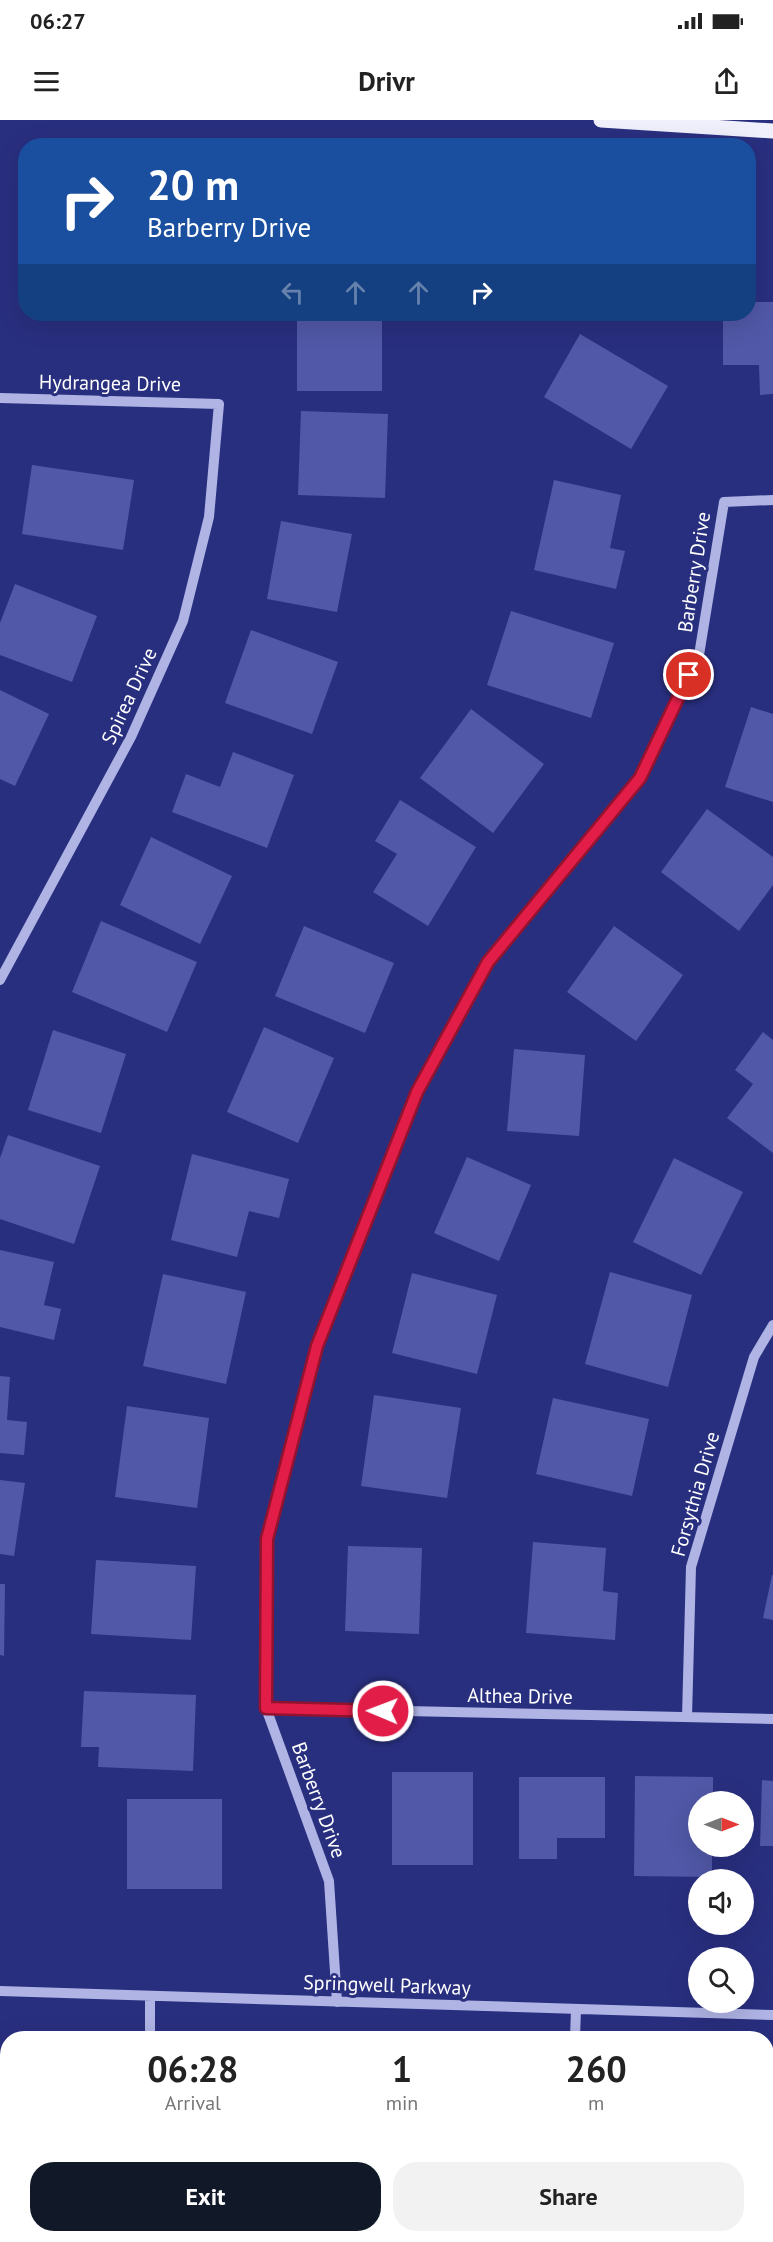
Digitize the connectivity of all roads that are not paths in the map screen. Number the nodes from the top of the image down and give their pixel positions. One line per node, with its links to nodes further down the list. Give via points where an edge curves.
1 (601, 120): 2 (main road)
2 (773, 131)
3 (0, 398): 4 (street, Hydrangea Drive)
4 (219, 404): 6 (street, Spirea Drive, via 209,517 183,621 131,737)
5 (773, 500): 8 (street, Barberry Drive, via 724,502 699,655 640,778 488,962 417,1092 317,1346 267,1539)
6 (0, 980)
7 (773, 1325): 9 (street, Forsythia Drive, via 754,1357 691,1567)
8 (266, 1708): 9 (street, Althea Drive); 13 (street, Barberry Drive, via 329,1881)
9 (687, 1717): 10 (street, Althea Drive)
10 (773, 1719)
11 (0, 1991): 12 (street, Springwell Parkway)
12 (150, 1996): 13 (street, Springwell Parkway); 16 (street)
13 (337, 2002): 14 (street, Springwell Parkway)
14 (576, 2009): 15 (street, Springwell Parkway); 17 (street)
15 (773, 2015)
16 (150, 2031)
17 (575, 2031)

